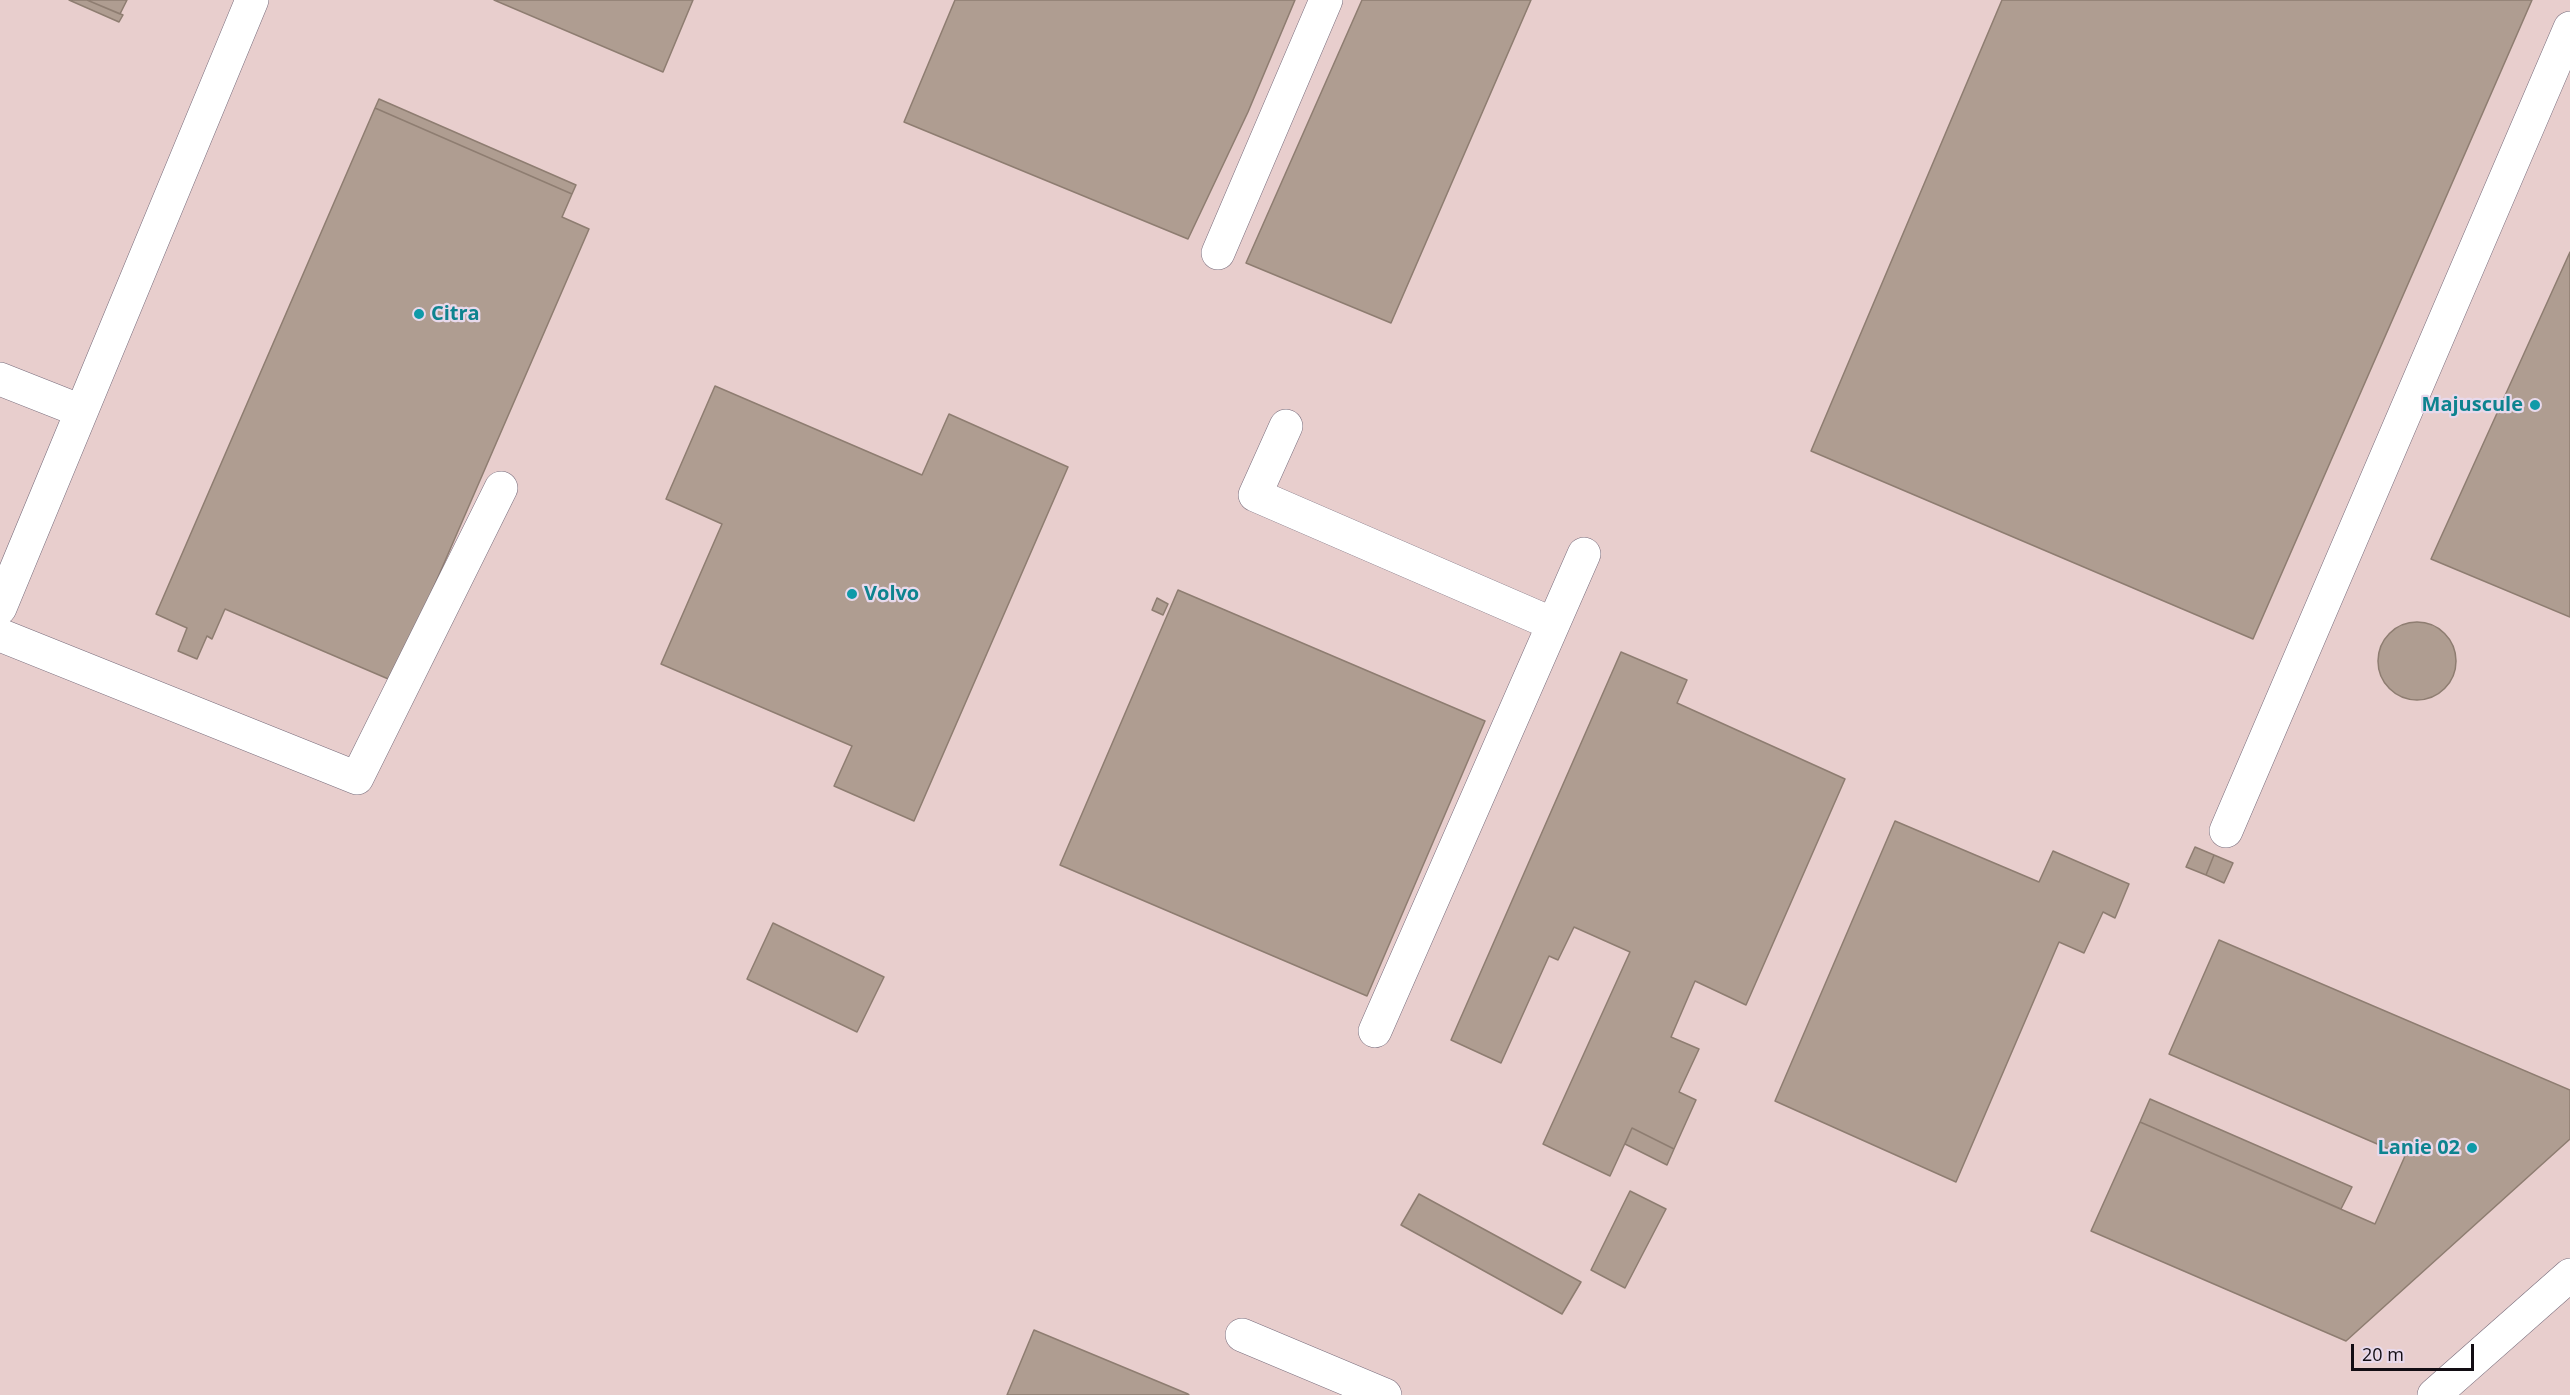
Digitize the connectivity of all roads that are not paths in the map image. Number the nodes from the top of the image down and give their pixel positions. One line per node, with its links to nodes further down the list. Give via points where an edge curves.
1 (252, 0): 6 (street)
2 (1326, 0): 4 (street)
3 (2570, 28): 13 (street)
4 (1218, 253)
5 (0, 379): 6 (street)
6 (81, 411): 10 (street)
7 (1286, 426): 11 (street, via 1255,495)
8 (501, 488): 12 (street, via 357,778)
9 (1584, 554): 11 (street)
10 (0, 608)
11 (1553, 624): 14 (street)
12 (0, 635)
13 (2226, 831)
14 (1375, 1031)
15 (2570, 1275): 18 (street)
16 (1242, 1335): 17 (street)
17 (1385, 1395)
18 (2434, 1395)

